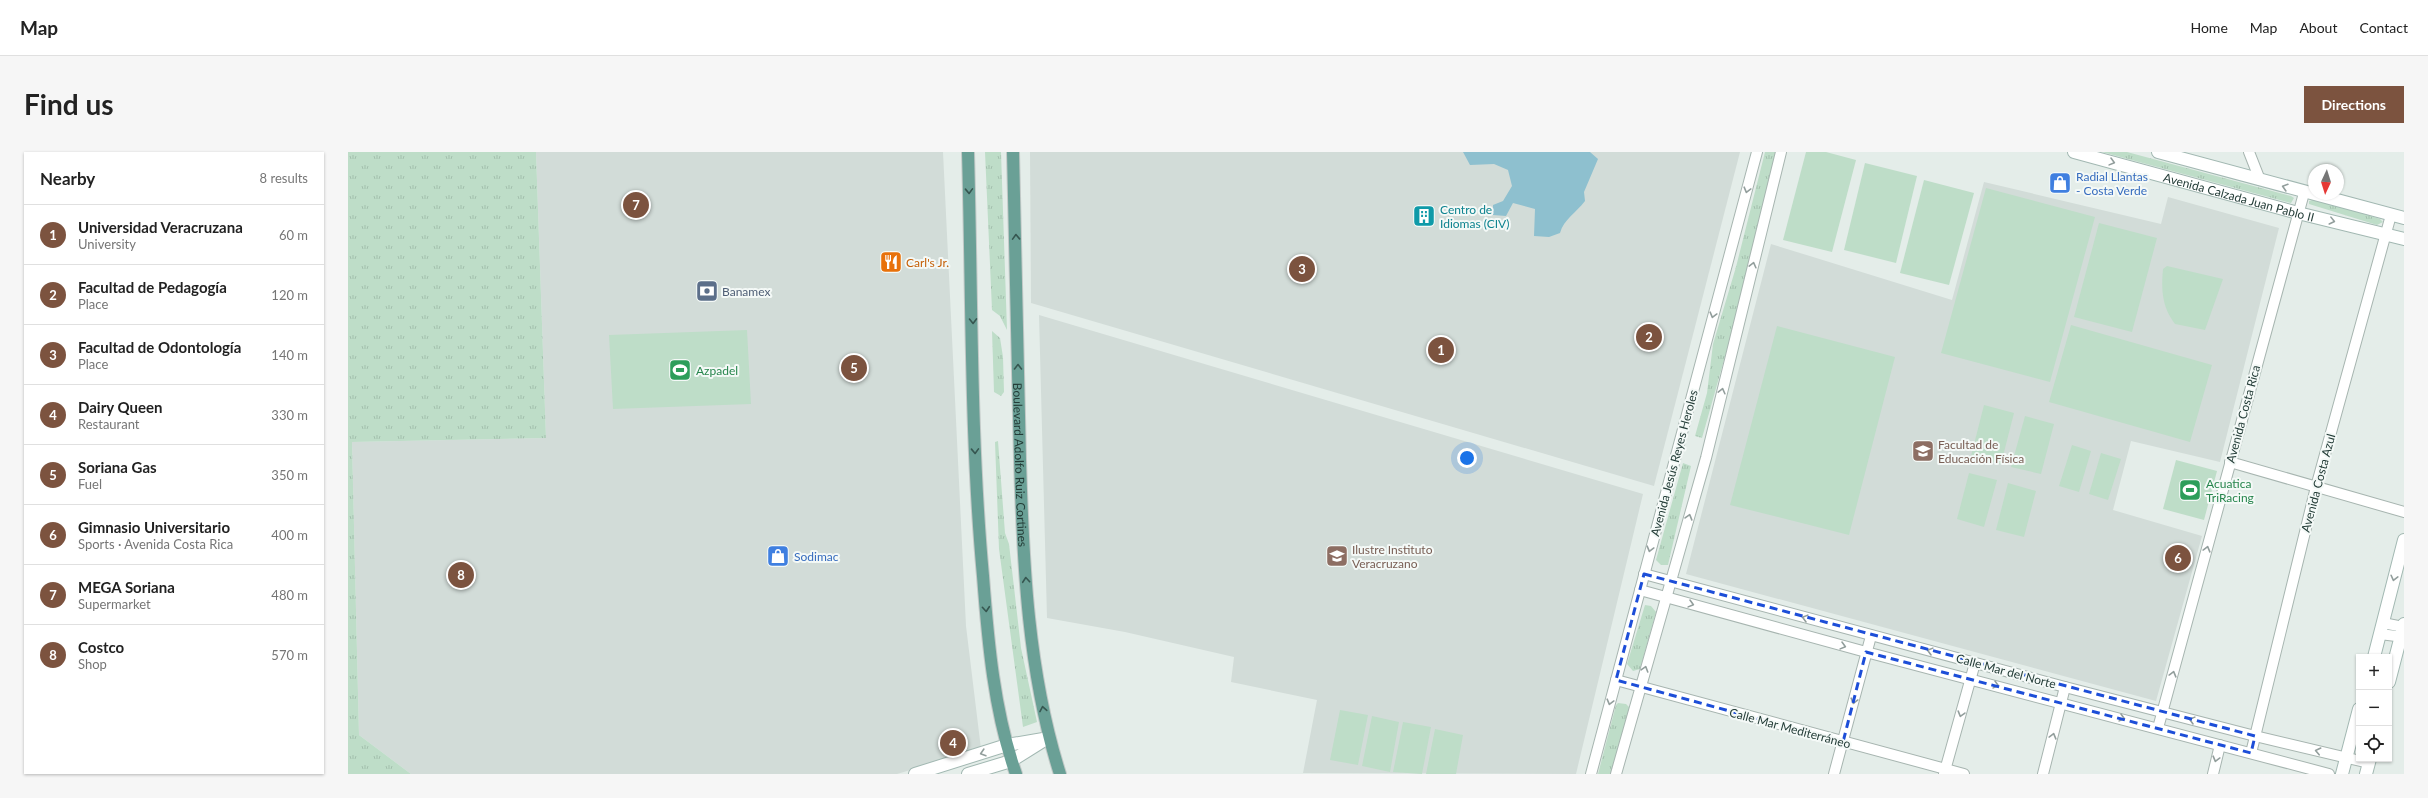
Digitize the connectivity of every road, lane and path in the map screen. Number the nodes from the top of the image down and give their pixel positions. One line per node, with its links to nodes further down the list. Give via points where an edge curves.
1 (968, 152): 41 (main road, one-way to 41, via 977,506 987,621)
2 (1013, 152): 39 (main road, Boulevard Adolfo Ruiz Cortines, one-way to 2, via 1035,656 1022,538)
3 (1757, 152): 19 (street, Avenida Jesús Reyes Heroles, one-way to 19)
4 (1781, 152): 20 (street, one-way to 4, via 1706,458)
5 (2074, 152): 10 (main road, Avenida Calzada Juan Pablo II, one-way to 10)
6 (2158, 152): 8 (main road, Avenida Calzada Juan Pablo II)
7 (2249, 152): 8 (street)
8 (2260, 180): 9 (main road, Avenida Calzada Juan Pablo II, one-way to 8)
9 (2304, 193): 10 (street, Avenida Costa Rica); 11 (main road, Avenida Calzada Juan Pablo II)
10 (2298, 213): 13 (main road, Avenida Calzada Juan Pablo II, one-way to 13); 15 (street, Avenida Costa Rica)
11 (2391, 215): 12 (main road, Avenida Calzada Juan Pablo II); 13 (street, Avenida Costa Azul)
12 (2404, 218)
13 (2386, 235): 14 (main road, Avenida Calzada Juan Pablo II); 16 (street, Avenida Costa Azul)
14 (2404, 239)
15 (2230, 462): 16 (street); 35 (street, Avenida Costa Rica, one-way to 15)
16 (2316, 487): 17 (street); 38 (street, Avenida Costa Azul)
17 (2404, 512)
18 (2404, 540): 23 (main road, one-way to 23)
19 (1644, 574): 20 (street, Calle Mar del Norte); 21 (street, Avenida Jesús Reyes Heroles)
20 (1671, 581): 22 (street); 25 (street, Calle Mar del Norte, one-way to 20)
21 (1640, 590): 22 (street, Calle Mar del Norte); 31 (street, Avenida Jesús Reyes Heroles)
22 (1666, 597): 26 (street, Calle Mar del Norte, one-way to 26); 32 (street, one-way to 22)
23 (2381, 629): 24 (street); 27 (main road)
24 (2403, 630): 29 (main road)
25 (1871, 636): 26 (street); 28 (street, Calle Mar del Norte, one-way to 25)
26 (1866, 652): 30 (street, Calle Mar del Norte); 40 (street, one-way to 40)
27 (2375, 654)
28 (1975, 663): 30 (street); 33 (street, Calle Mar del Norte)
29 (2392, 671)
30 (1971, 678): 34 (street, Calle Mar del Norte, one-way to 34); 47 (street, one-way to 47)
31 (1616, 680): 32 (street, Calle Mar Mediterráneo); 52 (street, Avenida Jesús Reyes Heroles, one-way to 52)
32 (1640, 687): 40 (street, Calle Mar Mediterráneo); 53 (street)
33 (2065, 687): 34 (street); 35 (street, Calle Mar del Norte)
34 (2062, 702): 37 (street, Calle Mar del Norte, one-way to 37); 56 (street, one-way to 34)
35 (2163, 712): 37 (street, Avenida Costa Rica); 38 (street, Calle Mar del Norte, one-way to 35)
36 (2356, 720): 44 (main road)
37 (2158, 728): 42 (street, Calle Mar del Norte)
38 (2255, 736): 43 (street, Avenida Costa Azul); 44 (street, Calle Mar del Norte, one-way to 38)
39 (1048, 738): 41 (main road); 45 (main road); 51 (main road, Boulevard Adolfo Ruiz Cortines)
40 (1843, 742): 47 (street, Calle Mar Mediterráneo); 54 (street)
41 (1007, 745): 45 (main road); 48 (main road, one-way to 48)
42 (2220, 745): 43 (street, Calle Mar del Norte); 57 (street, one-way to 57)
43 (2251, 753): 58 (street, Calle Mar del Norte)
44 (2346, 758): 46 (street, Calle Mar del Norte); 59 (main road)
45 (1011, 761): 49 (main road); 50 (main road)
46 (2369, 765)
47 (1945, 772): 55 (street, Calle Mar Mediterráneo)
48 (915, 774)
49 (968, 774)
50 (1016, 774)
51 (1060, 774)
52 (1591, 774)
53 (1616, 774)
54 (1834, 774)
55 (1964, 774)
56 (2043, 774)
57 (2213, 774)
58 (2329, 774)
59 (2342, 774)

